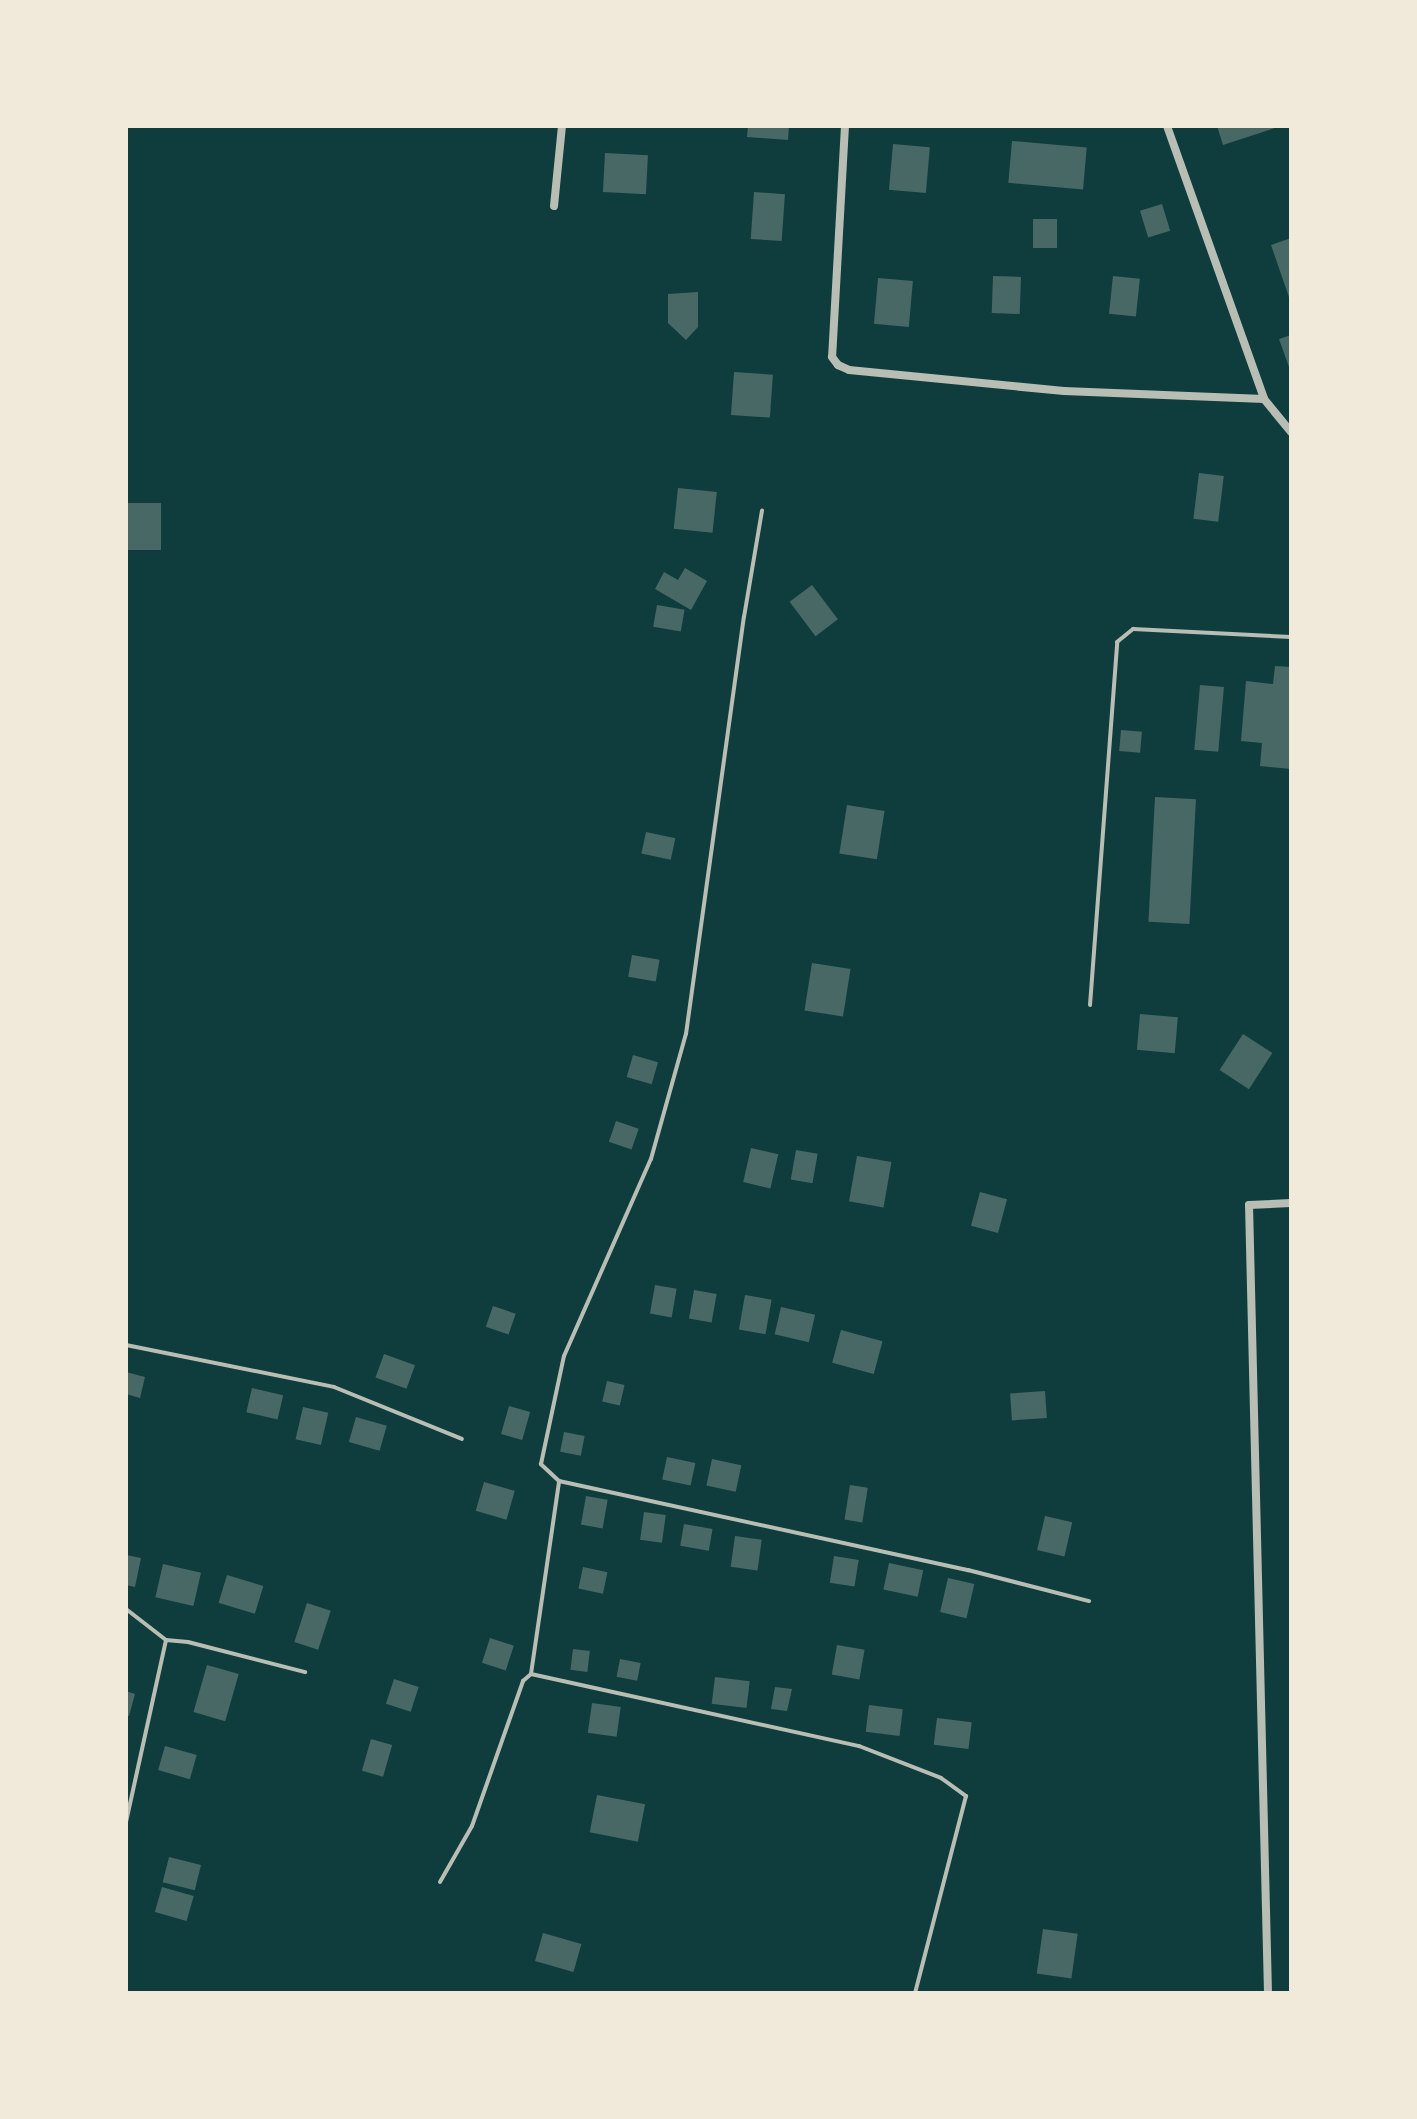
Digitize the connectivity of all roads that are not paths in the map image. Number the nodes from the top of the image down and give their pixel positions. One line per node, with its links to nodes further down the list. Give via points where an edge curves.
1 (562, 126): 4 (street)
2 (845, 126): 5 (street, via 832,357 838,365 1064,391)
3 (1167, 126): 5 (street)
4 (554, 206)
5 (1264, 399): 6 (street)
6 (1291, 432)
7 (762, 511): 13 (lane, via 686,1034 651,1159 564,1356 541,1464)
8 (1291, 637): 9 (lane, via 1133,629 1117,642)
9 (1090, 1005)
10 (1291, 1203): 22 (street, via 1249,1205)
11 (126, 1345): 12 (lane, via 334,1387)
12 (462, 1439)
13 (559, 1481): 14 (lane); 18 (lane)
14 (1089, 1601)
15 (126, 1609): 16 (lane)
16 (166, 1640): 17 (lane); 19 (lane)
17 (305, 1672)
18 (531, 1674): 20 (lane, via 523,1681 472,1826); 21 (lane, via 859,1746 941,1778 966,1796)
19 (126, 1822)
20 (440, 1882)
21 (915, 1993)
22 (1268, 1993)

